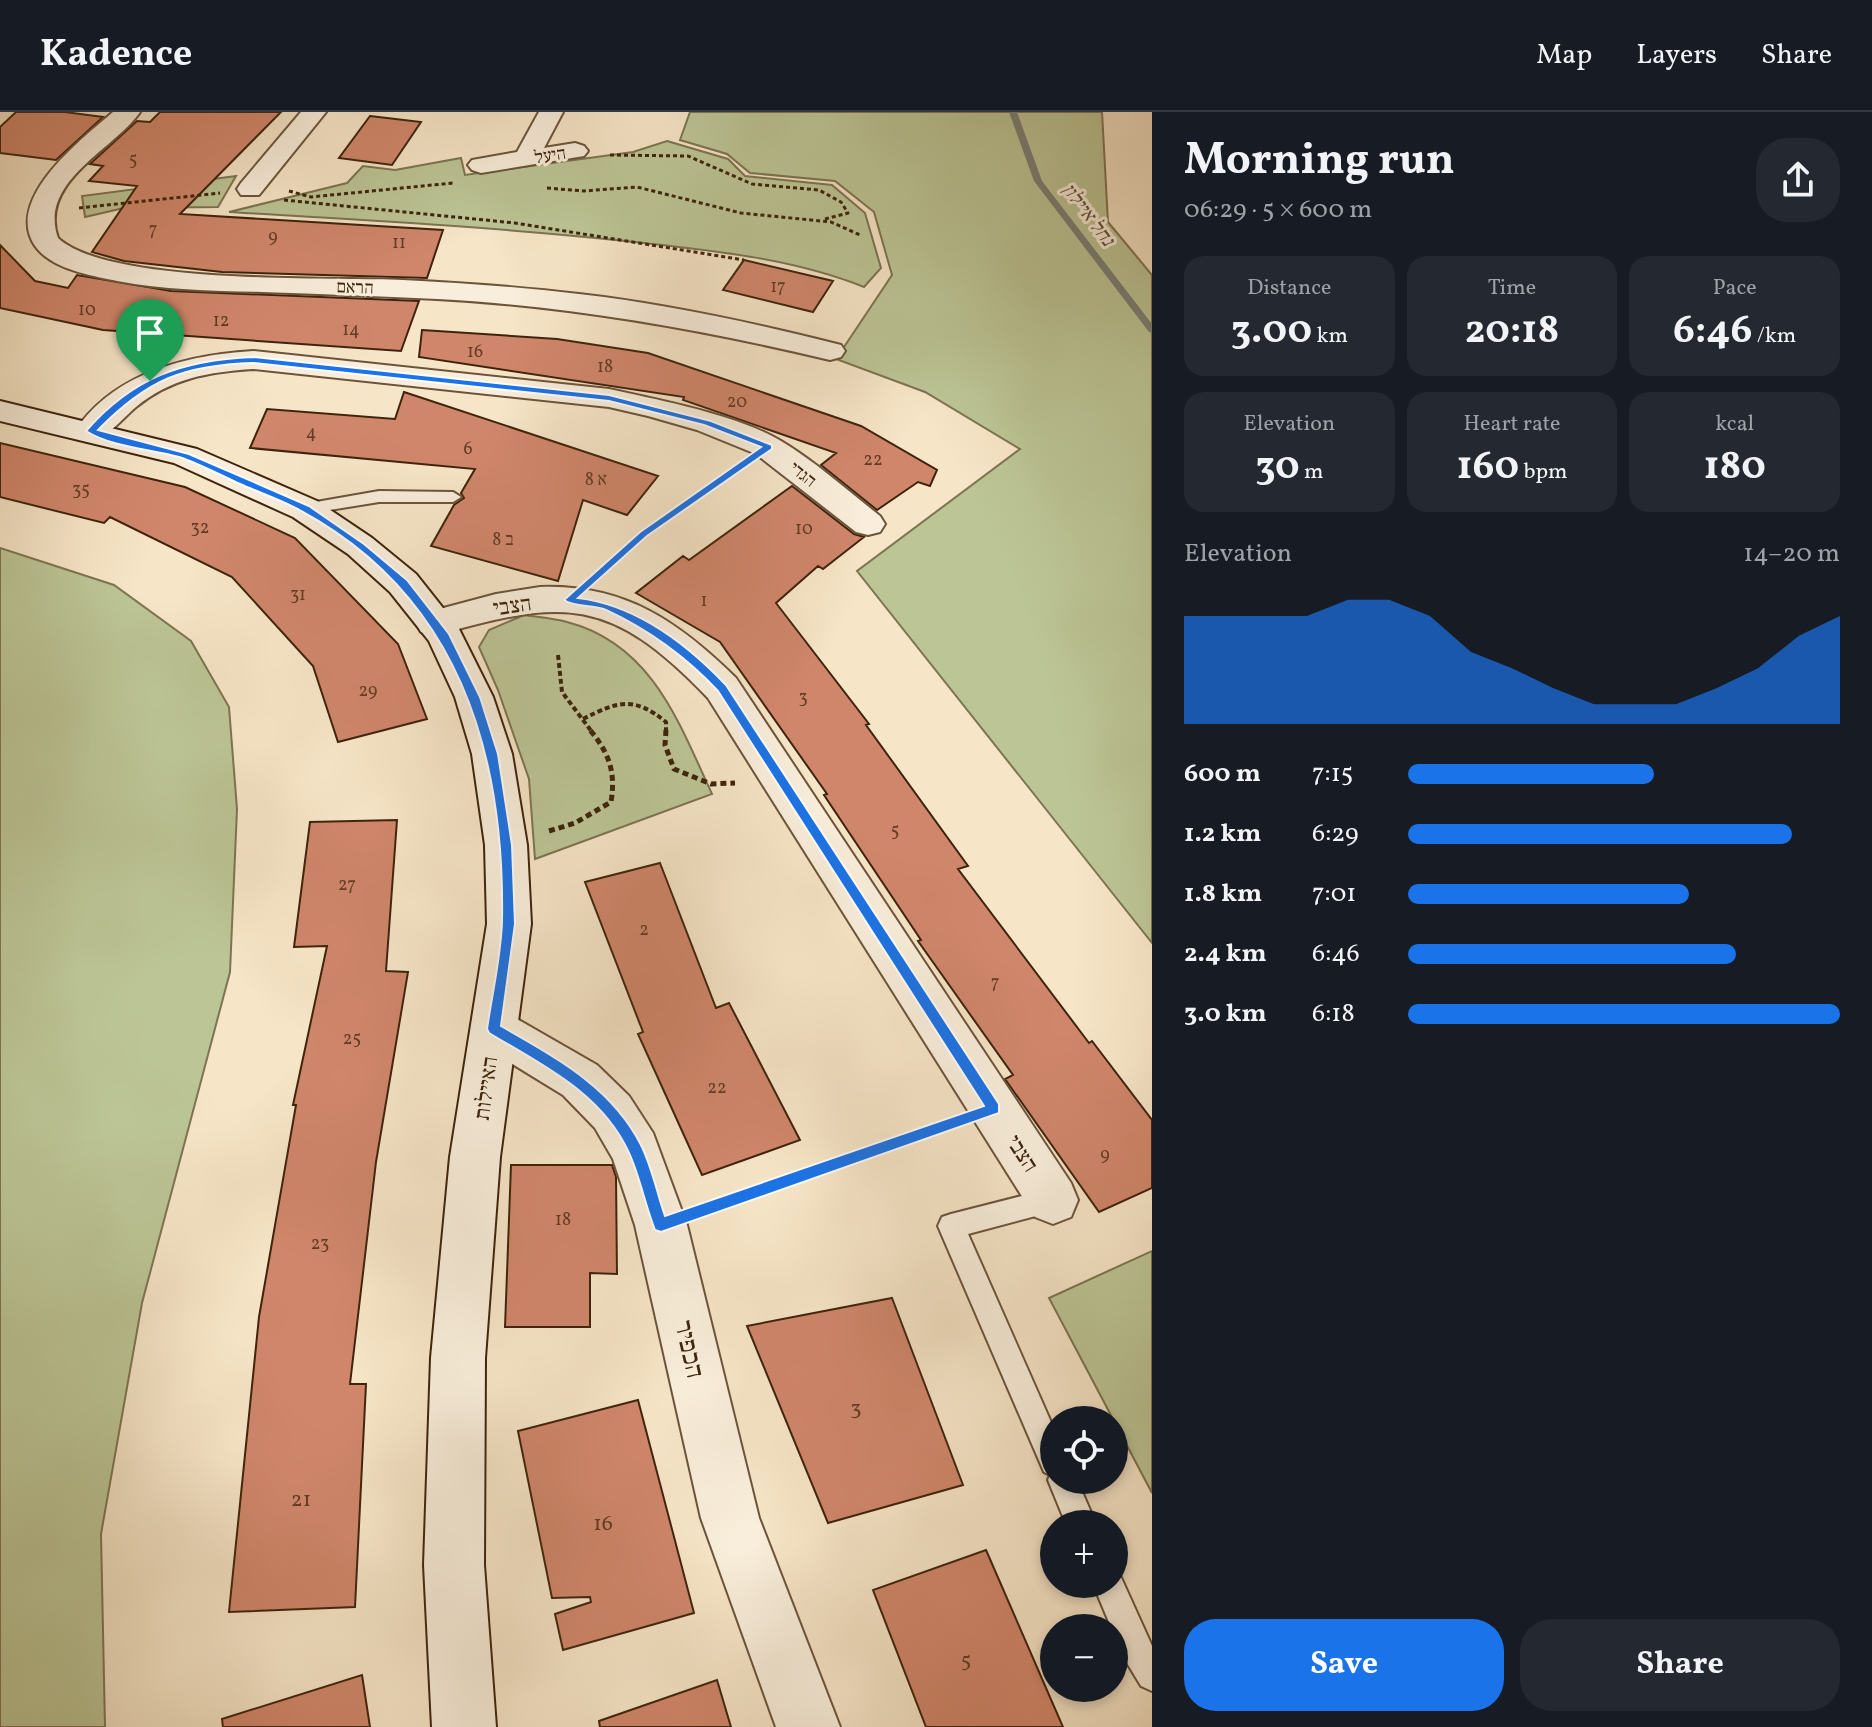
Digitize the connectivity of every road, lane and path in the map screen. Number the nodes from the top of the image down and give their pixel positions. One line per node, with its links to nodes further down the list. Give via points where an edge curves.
1 (128, 112): 10 (street, via 51,188)
2 (314, 112): 7 (street)
3 (551, 112): 5 (street, היעל)
4 (575, 151): 5 (street, היעל); 11 (path, via 626,158 680,155 714,164 752,184 807,187 844,203 848,213)
5 (526, 158): 6 (street, היעל)
6 (481, 165)
7 (254, 184): 8 (path, via 311,197); 10 (path); 13 (path, via 283,200 520,222)
8 (457, 184)
9 (542, 187): 11 (path, via 637,187 741,213)
10 (42, 213): 14 (street, הראם, via 44,236 54,248 75,261 135,273 546,299 691,321)
11 (820, 220): 12 (path)
12 (860, 235)
13 (744, 260)
14 (830, 351)
15 (0, 411): 16 (street, האיילות)
16 (91, 431): 17 (street, הגדי, via 150,381 212,361 253,360 609,398 708,423); 19 (street, האיילות, via 185,456)
17 (768, 447): 20 (street, הגדי); 21 (path, via 644,534)
18 (453, 497): 19 (lane, via 392,493)
19 (305, 509): 22 (street, האיילות, via 403,583)
20 (868, 524)
21 (569, 600): 22 (street, הצבי, via 482,609); 25 (street, הצבי, via 603,605 693,658 722,688)
22 (434, 623): 26 (street, האיילות, via 474,697 492,754)
23 (558, 655): 24 (path, via 560,689)
24 (583, 719): 25 (path, via 614,702 648,705 666,722 665,745 674,769 725,786); 26 (path, via 612,760 616,781 611,802 575,823)
25 (775, 770): 28 (street, הצבי)
26 (506, 845): 27 (street, האיילות, via 509,924)
27 (494, 1029): 30 (street, הכפיר, via 580,1080 612,1112 635,1149); 34 (street, האיילות, via 475,1157 458,1358 454,1565)
28 (994, 1109): 29 (street, הצבי); 30 (path)
29 (1053, 1200): 31 (lane, via 951,1226)
30 (661, 1225): 35 (street, הכפיר, via 730,1518)
31 (1040, 1430)
32 (1114, 1598): 33 (lane)
33 (1152, 1675)
34 (464, 1727)
35 (808, 1727)

